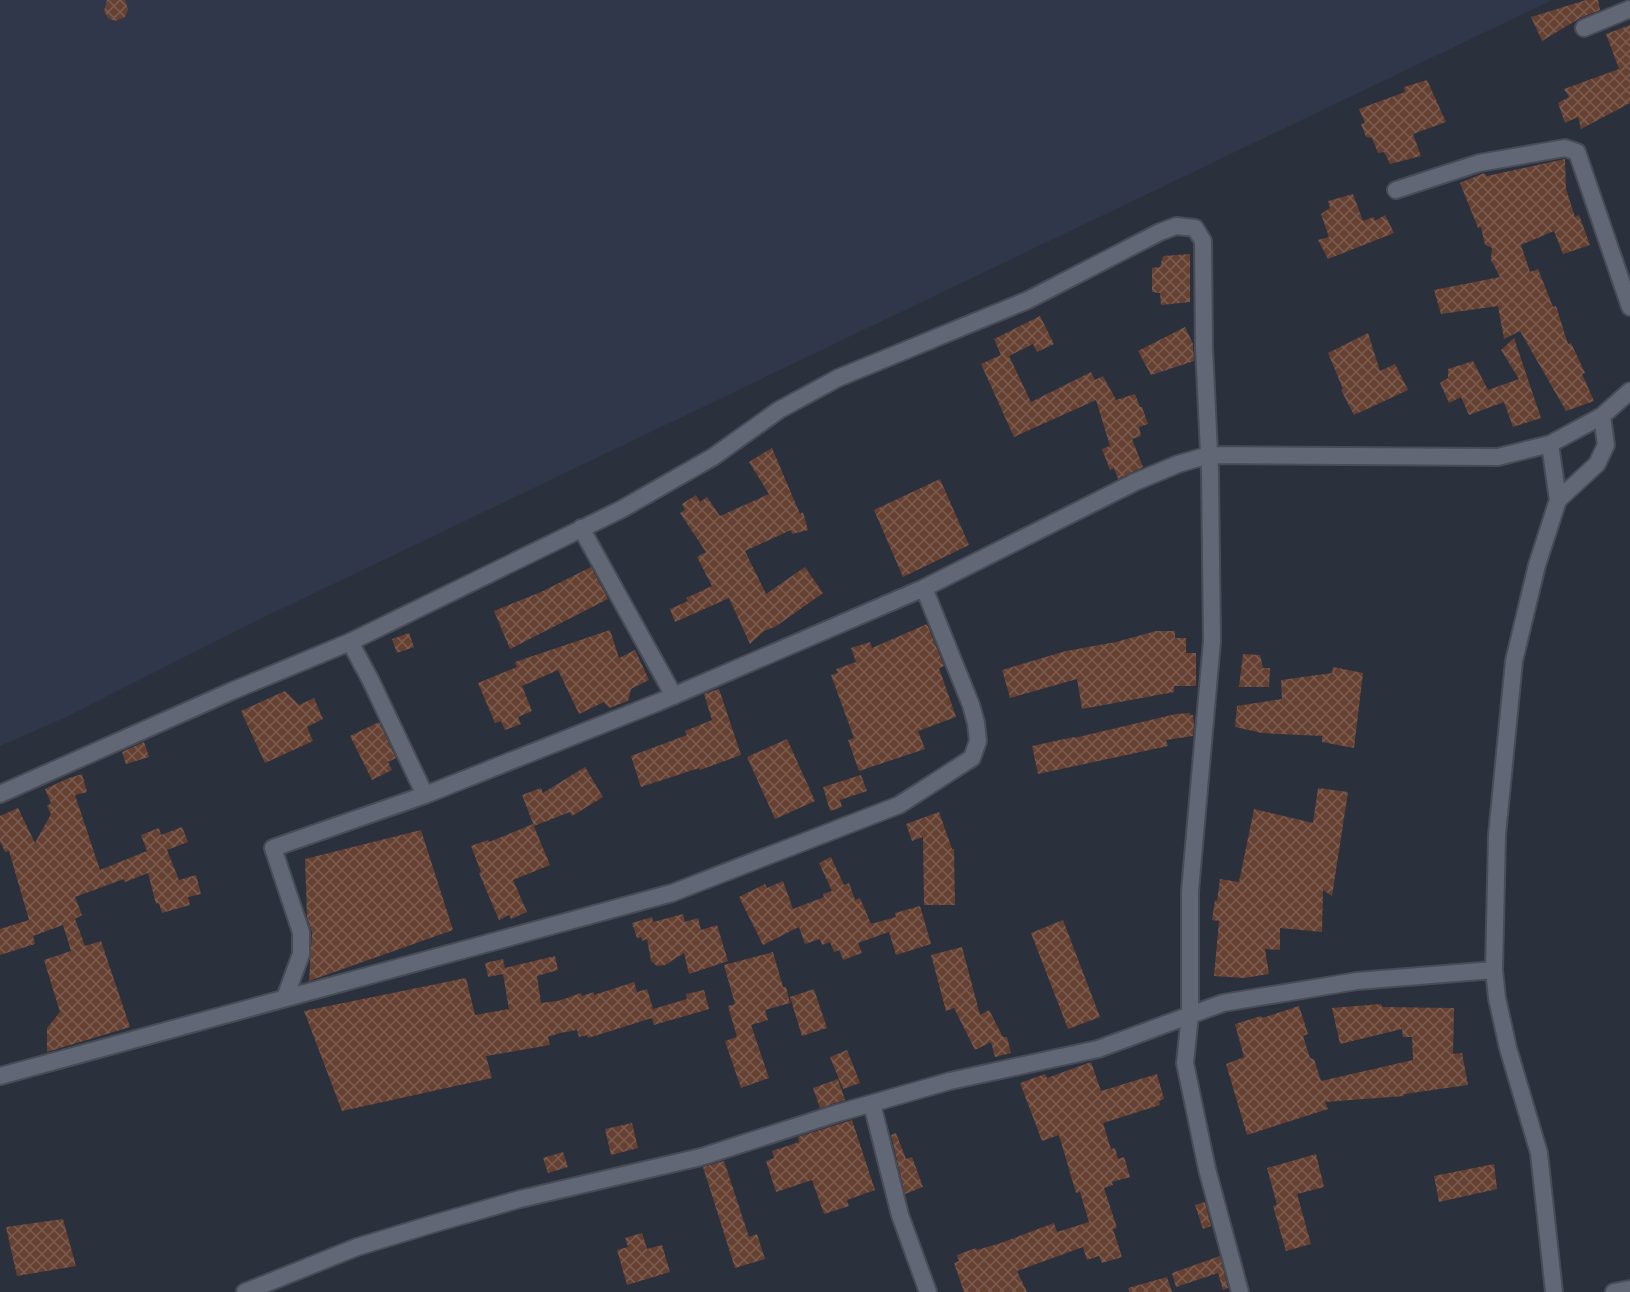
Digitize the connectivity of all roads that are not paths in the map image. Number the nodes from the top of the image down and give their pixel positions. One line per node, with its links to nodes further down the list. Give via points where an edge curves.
1 (1630, 9): 2 (street)
2 (1584, 28)
3 (1396, 190): 4 (street, via 1479,163 1565,148 1577,152)
4 (1630, 307)
5 (1630, 391): 6 (street)
6 (1602, 416): 7 (street); 9 (street, via 1606,445 1597,464)
7 (1550, 444): 8 (street, via 1498,457); 9 (street)
8 (1209, 455): 10 (street, via 1203,241 1195,228 1176,226 1028,300 838,378 779,410 712,458); 11 (street, via 1135,482); 18 (street, via 1212,641 1190,891)
9 (1558, 500): 16 (street, via 1537,565 1514,661 1497,835)
10 (581, 528): 12 (street); 13 (street)
11 (924, 588): 13 (street); 17 (street, via 971,705 978,741 972,758 899,805 672,892)
12 (350, 642): 14 (street); 15 (street)
13 (674, 696): 15 (street)
14 (0, 794)
15 (425, 795): 17 (street, via 273,848 301,932 300,954)
16 (1494, 970): 18 (street, via 1347,983 1223,1003); 25 (street, via 1508,1048 1539,1153)
17 (285, 998): 19 (street)
18 (1190, 1015): 20 (street, via 1098,1049 989,1071); 24 (street, via 1185,1063 1207,1169)
19 (0, 1076)
20 (872, 1104): 22 (street, via 701,1157 520,1199 357,1246); 23 (street, via 900,1215)
21 (1630, 1288): 26 (street)
22 (245, 1292)
23 (928, 1292)
24 (1240, 1292)
25 (1554, 1292)
26 (1614, 1292)

